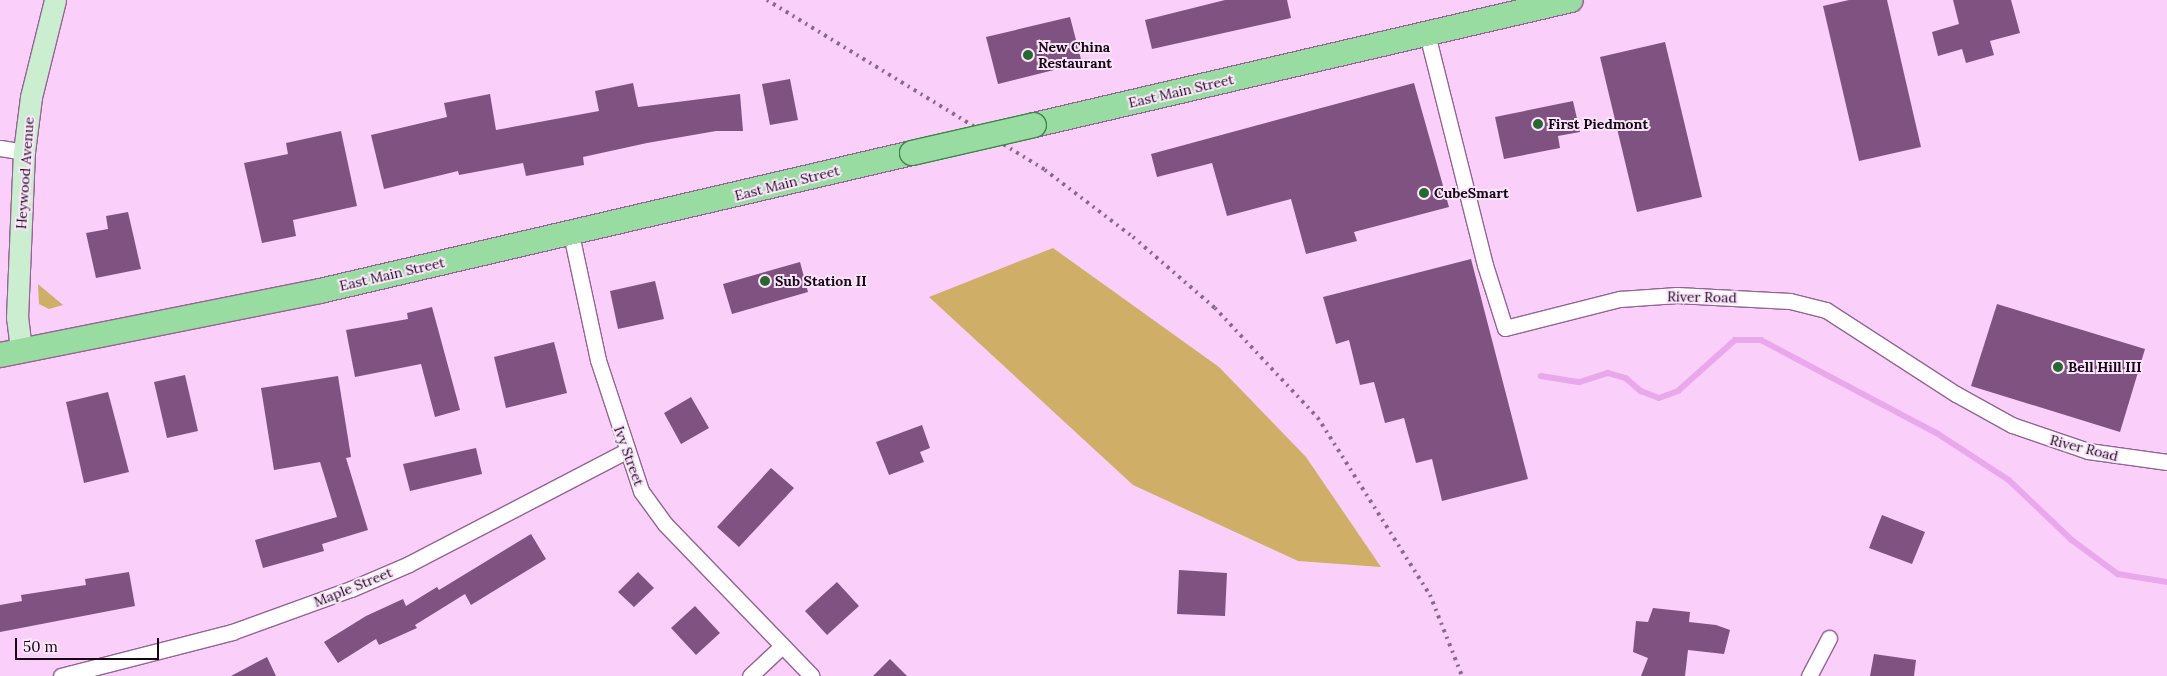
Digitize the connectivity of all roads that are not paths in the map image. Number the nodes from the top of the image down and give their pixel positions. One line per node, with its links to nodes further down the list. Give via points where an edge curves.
1 (55, 0): 5 (street, Heywood Avenue, via 32,88)
2 (1571, 0): 3 (main road, East Main Street)
3 (1427, 34): 6 (main road, East Main Street, bridge); 9 (street, River Road, via 1485,265 1505,328 1620,299 1677,295 1790,301 1826,310 1956,394 2012,424 2088,451)
4 (0, 148): 5 (street)
5 (24, 152): 7 (street, Heywood Avenue, via 17,318)
6 (570, 234): 7 (main road, East Main Street, via 320,290); 8 (street, Ivy Street, via 598,360)
7 (10, 352)
8 (626, 451): 11 (street, Ivy Street, via 641,491 665,524); 12 (street, Maple Street, via 409,564 351,589 232,632)
9 (2167, 462)
10 (1830, 638): 15 (street)
11 (782, 646): 13 (street); 14 (street, Ivy Street)
12 (61, 676)
13 (750, 676)
14 (812, 676)
15 (1809, 676)

